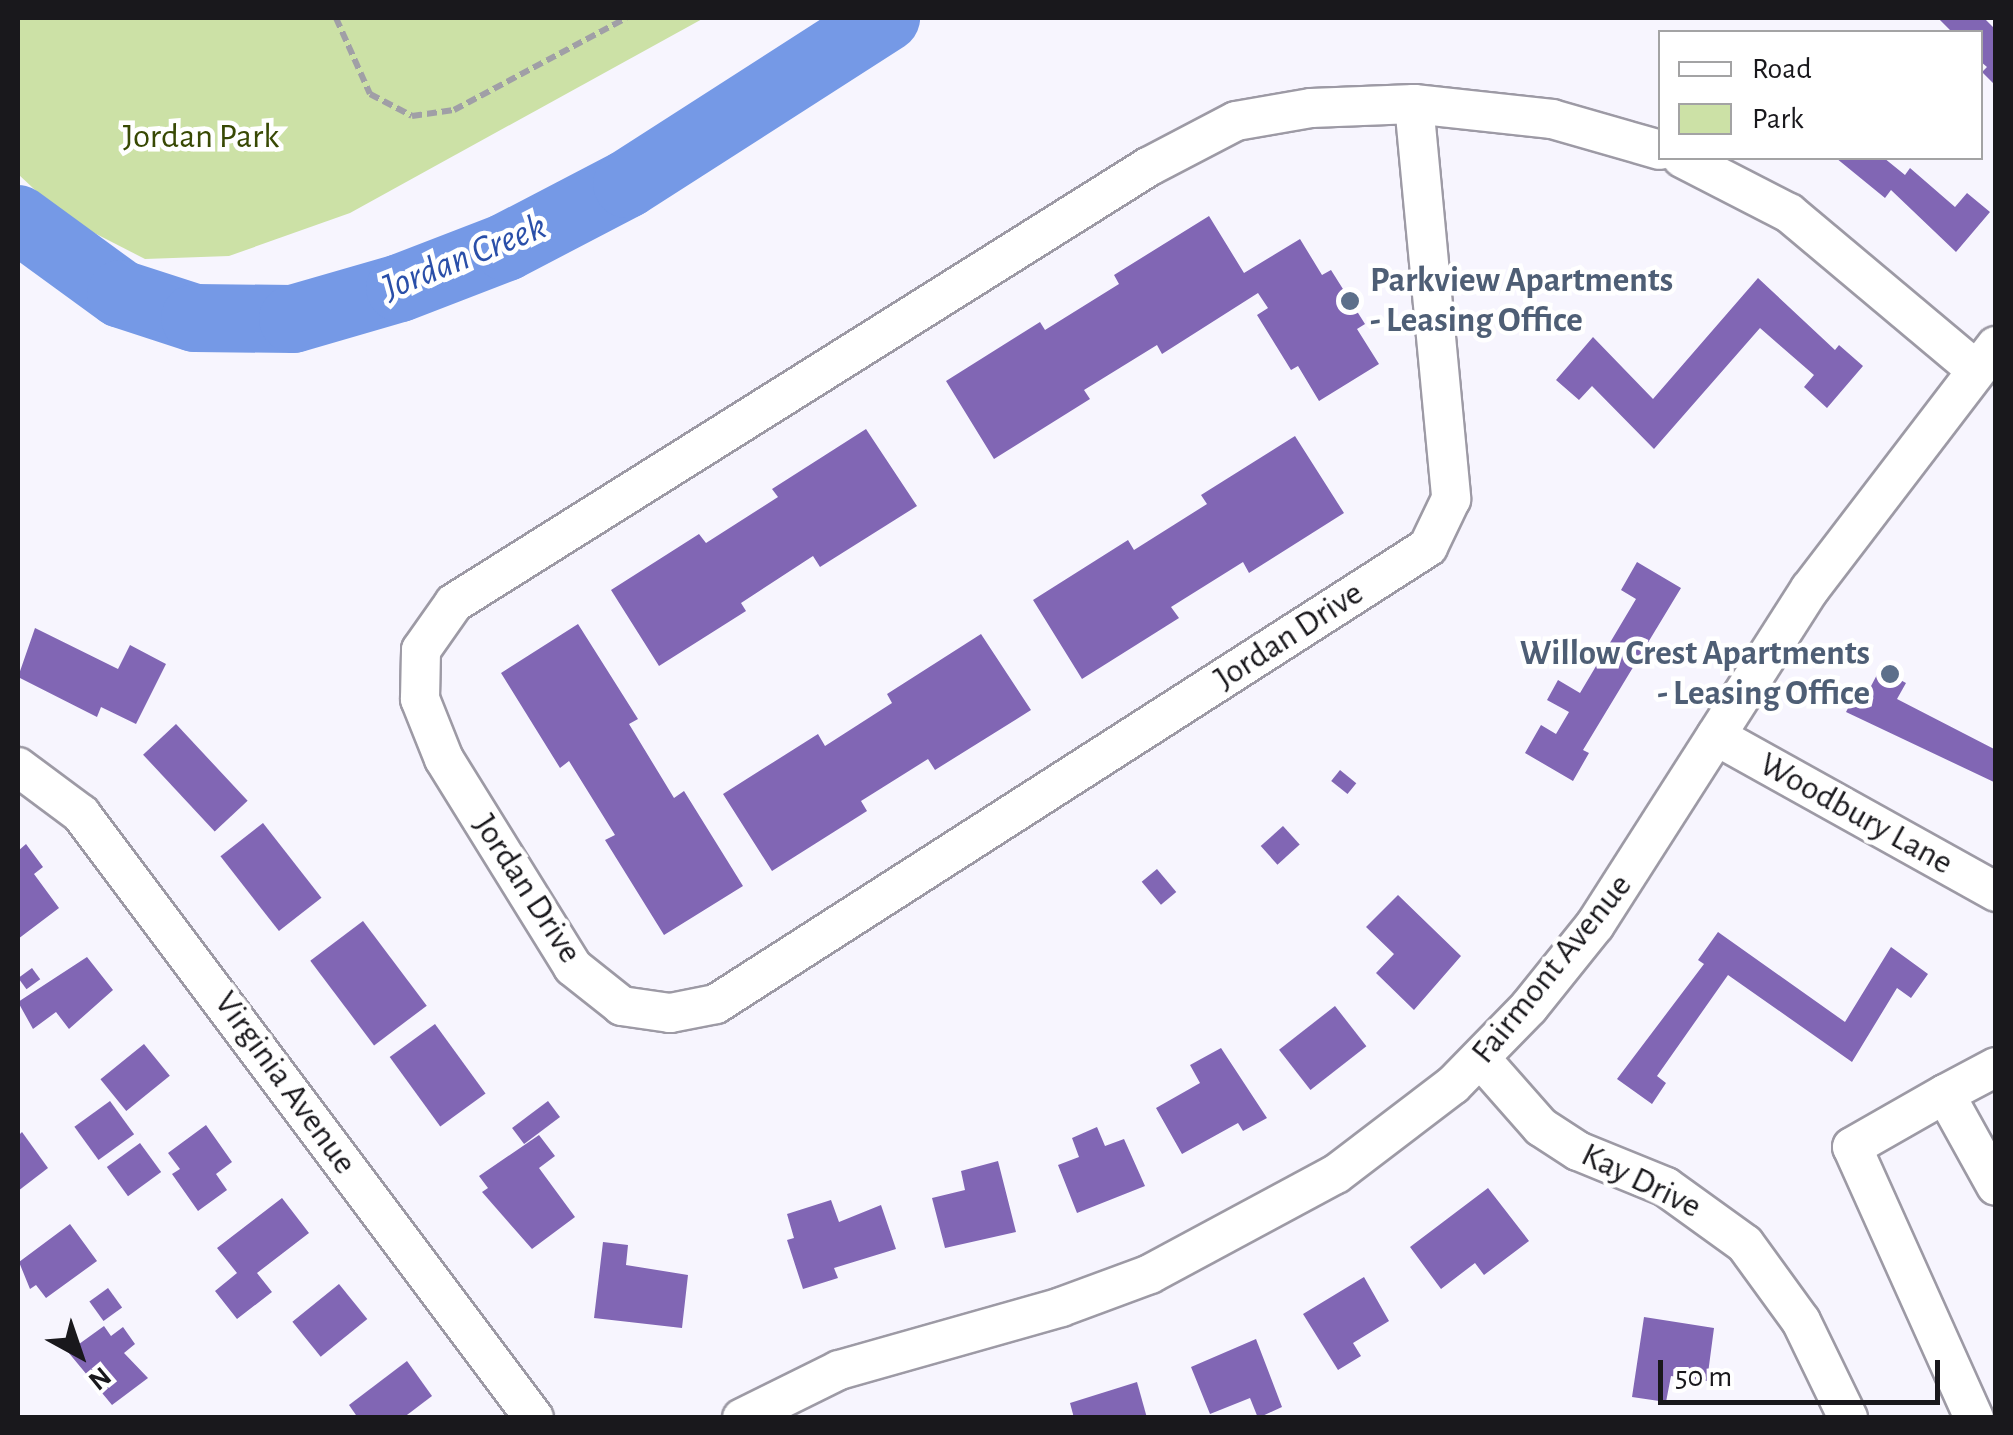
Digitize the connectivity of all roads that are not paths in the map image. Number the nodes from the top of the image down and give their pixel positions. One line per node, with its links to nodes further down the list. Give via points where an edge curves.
1 (1414, 104): 1 (street, Jordan Drive, via 1451,500 1428,547 716,1004 670,1013 622,1006 572,967 444,759 420,699 420,650 454,603 1148,167 1236,121 1311,108); 2 (street, Jordan Drive, via 1552,120)
2 (1658, 149)
3 (1686, 160): 4 (street, via 1788,213)
4 (1986, 358): 5 (street, Fairmont Avenue, via 1810,588)
5 (1716, 736): 7 (street, Woodbury Lane); 8 (street, Fairmont Avenue, via 1596,925)
6 (18, 768): 12 (street, Virginia Avenue, via 81,814)
7 (1996, 892)
8 (1481, 1060): 13 (street, Fairmont Avenue, via 1336,1174 1168,1265 1061,1308 840,1370); 14 (street, Kay Drive, via 1541,1126 1578,1152 1666,1187 1745,1244 1800,1321)
9 (1996, 1068): 10 (street)
10 (1945, 1094): 11 (street); 15 (street, via 1852,1147)
11 (1996, 1186)
12 (534, 1418)
13 (742, 1418)
14 (1848, 1418)
15 (1974, 1418)

